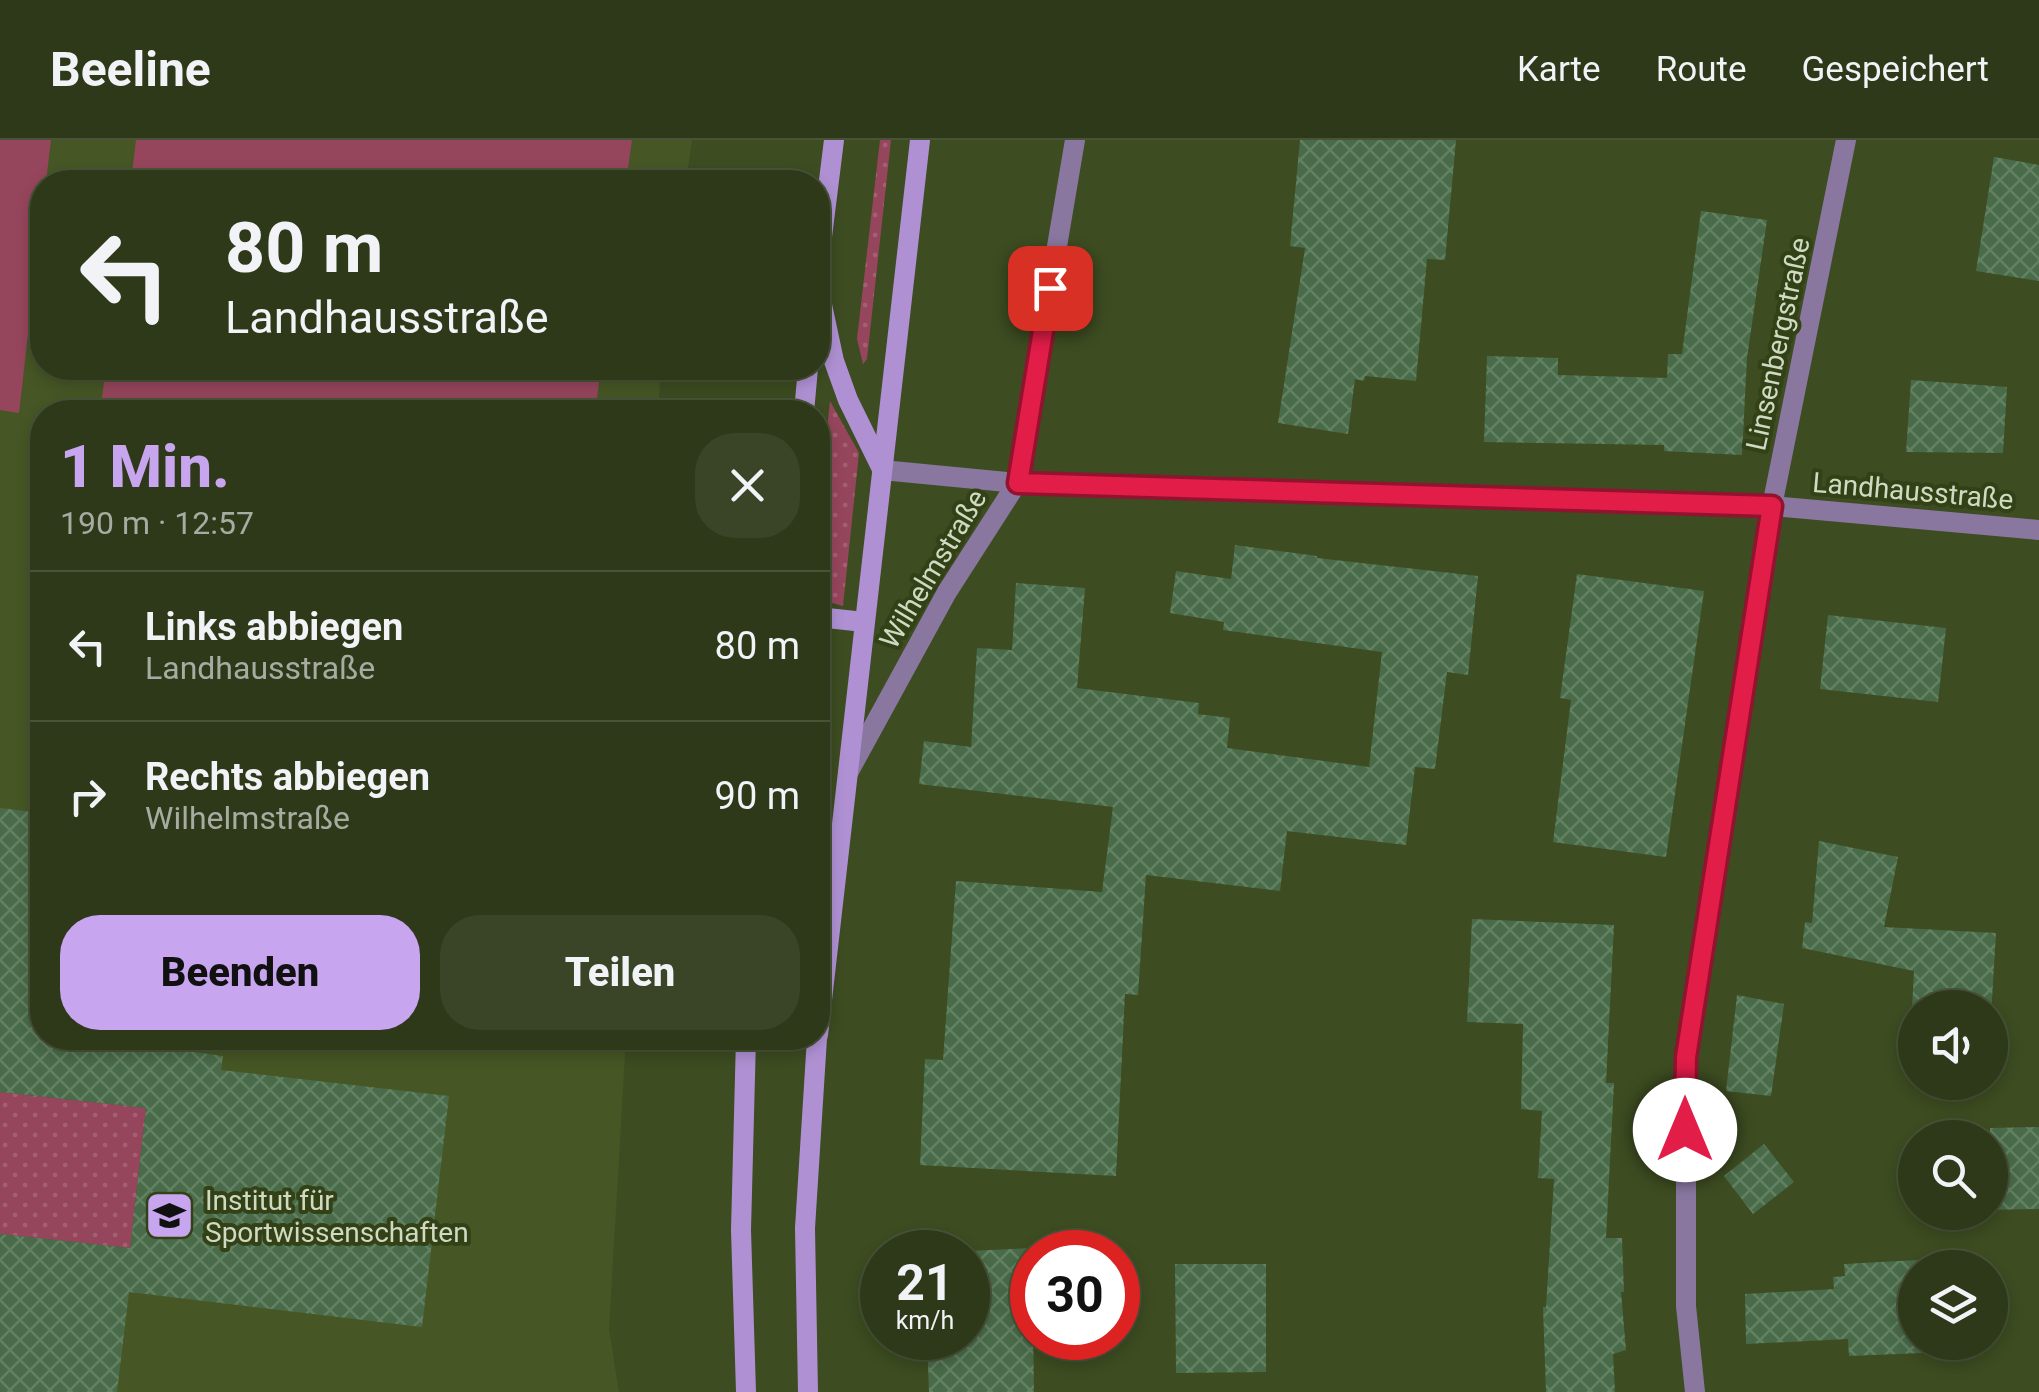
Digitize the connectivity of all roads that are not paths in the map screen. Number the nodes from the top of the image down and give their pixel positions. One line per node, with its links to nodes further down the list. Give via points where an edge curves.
1 (834, 140): 5 (main road)
2 (920, 140): 7 (main road, Wilhelmstraße)
3 (1075, 140): 8 (street, Wilhelmstraße)
4 (1846, 140): 9 (street, Linsenbergstraße)
5 (830, 172)
6 (830, 336): 7 (main road, via 839,374)
7 (882, 470): 8 (street, Landhausstraße); 12 (main road, Wilhelmstraße)
8 (1018, 483): 9 (street, Landhausstraße); 13 (street, Wilhelmstraße, via 947,592)
9 (1772, 506): 10 (street, Landhausstraße); 19 (street, Linsenbergstraße, via 1686,1057 1686,1306)
10 (2039, 530)
11 (830, 618): 12 (main road)
12 (864, 622): 13 (main road, Wilhelmstraße)
13 (845, 779): 14 (main road, Wilhelmstraße)
14 (830, 917)
15 (746, 1050): 17 (main road, via 740,1230)
16 (816, 1050): 18 (main road, Wilhelmstraße, via 805,1228)
17 (746, 1392)
18 (808, 1392)
19 (1695, 1392)

